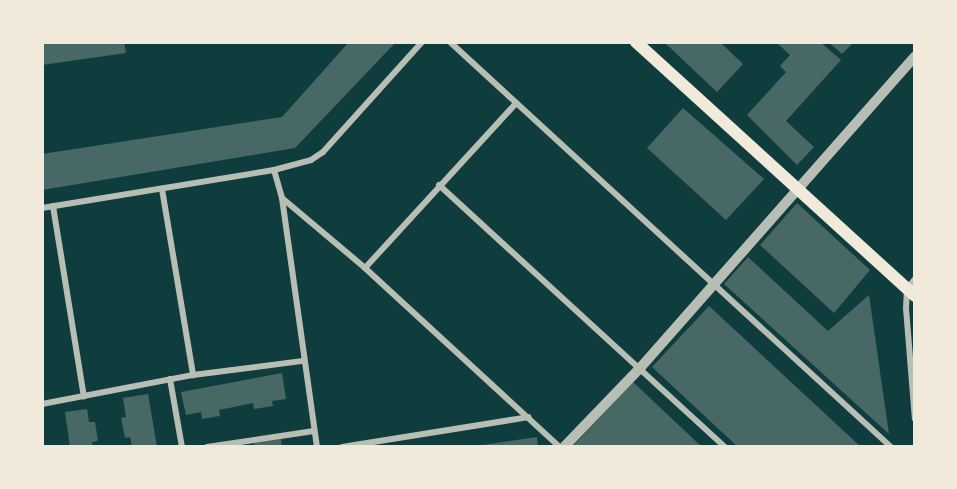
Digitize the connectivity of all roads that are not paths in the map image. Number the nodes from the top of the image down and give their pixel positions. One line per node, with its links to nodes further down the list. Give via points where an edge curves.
1 (422, 42): 6 (street, via 323,153)
2 (450, 42): 5 (street)
3 (636, 42): 9 (main road)
4 (915, 56): 9 (street)
5 (516, 104): 7 (street); 14 (street)
6 (274, 170): 8 (street); 10 (street)
7 (439, 185): 13 (street); 17 (street)
8 (162, 189): 11 (street); 18 (street)
9 (796, 189): 14 (street); 15 (main road)
10 (282, 198): 13 (street); 16 (street)
11 (53, 206): 12 (street); 20 (street)
12 (42, 208)
13 (365, 268): 22 (street)
14 (714, 284): 17 (street); 31 (street)
15 (912, 288): 23 (street, via 907,329)
16 (303, 361): 18 (street); 24 (street)
17 (641, 367): 29 (street); 30 (street)
18 (193, 375): 19 (street)
19 (170, 379): 20 (street); 25 (street)
20 (84, 398): 21 (street)
21 (42, 404)
22 (529, 417): 28 (street); 29 (street)
23 (915, 419)
24 (314, 431): 26 (street); 27 (street)
25 (182, 447)
26 (207, 447)
27 (317, 447)
28 (342, 447)
29 (562, 447)
30 (725, 447)
31 (891, 447)

